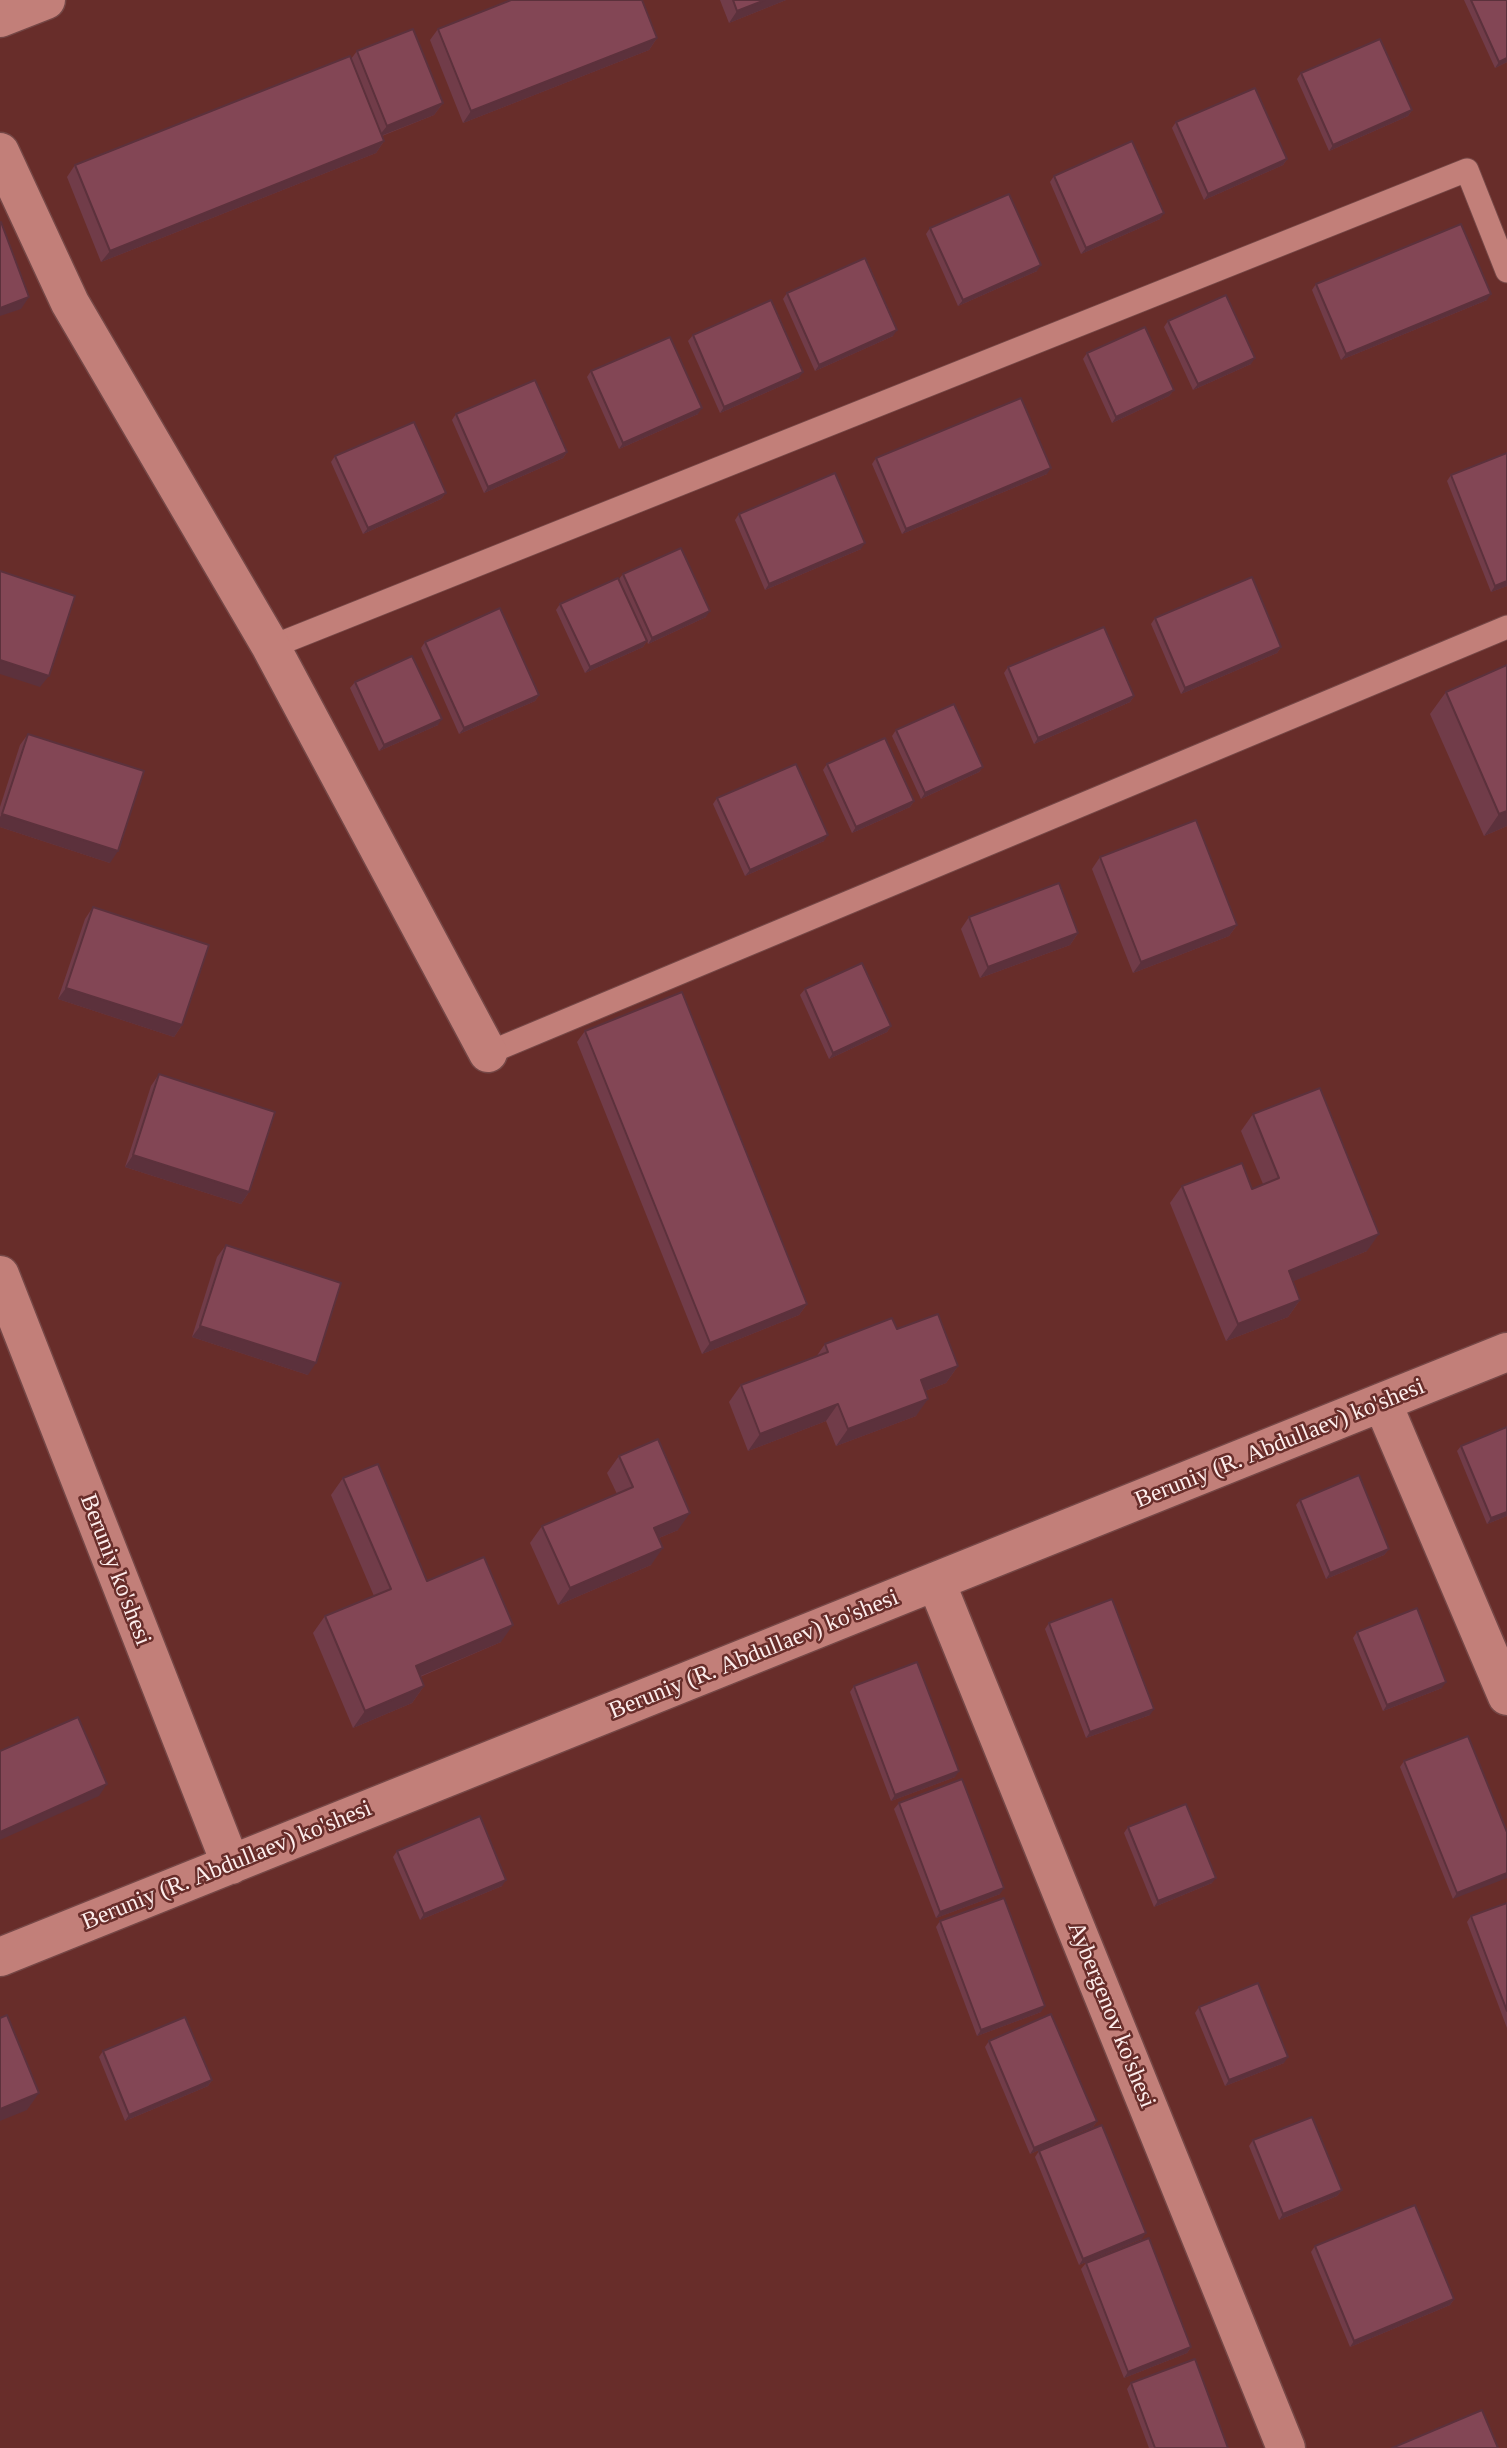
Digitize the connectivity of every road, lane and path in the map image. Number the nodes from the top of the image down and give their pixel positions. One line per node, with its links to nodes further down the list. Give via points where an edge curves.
1 (46, 0): 2 (street)
2 (0, 18)
3 (0, 152): 6 (street, via 70,303)
4 (1507, 271): 6 (lane, via 1467,170)
5 (1507, 626): 7 (lane)
6 (271, 647): 7 (street)
7 (488, 1053)
8 (0, 1275): 13 (street, Beruniy ko'shesi)
9 (1507, 1352): 10 (street, Beruniy (R. Abdullaev) ko'shesi)
10 (1382, 1402): 11 (street, Beruniy (R. Abdullaev) ko'shesi); 12 (street)
11 (936, 1582): 13 (street, Beruniy (R. Abdullaev) ko'shesi); 15 (street, Aybergenov ko'shesi)
12 (1507, 1696)
13 (231, 1865): 14 (street, Beruniy (R. Abdullaev) ko'shesi)
14 (0, 1957)
15 (1286, 2448)

